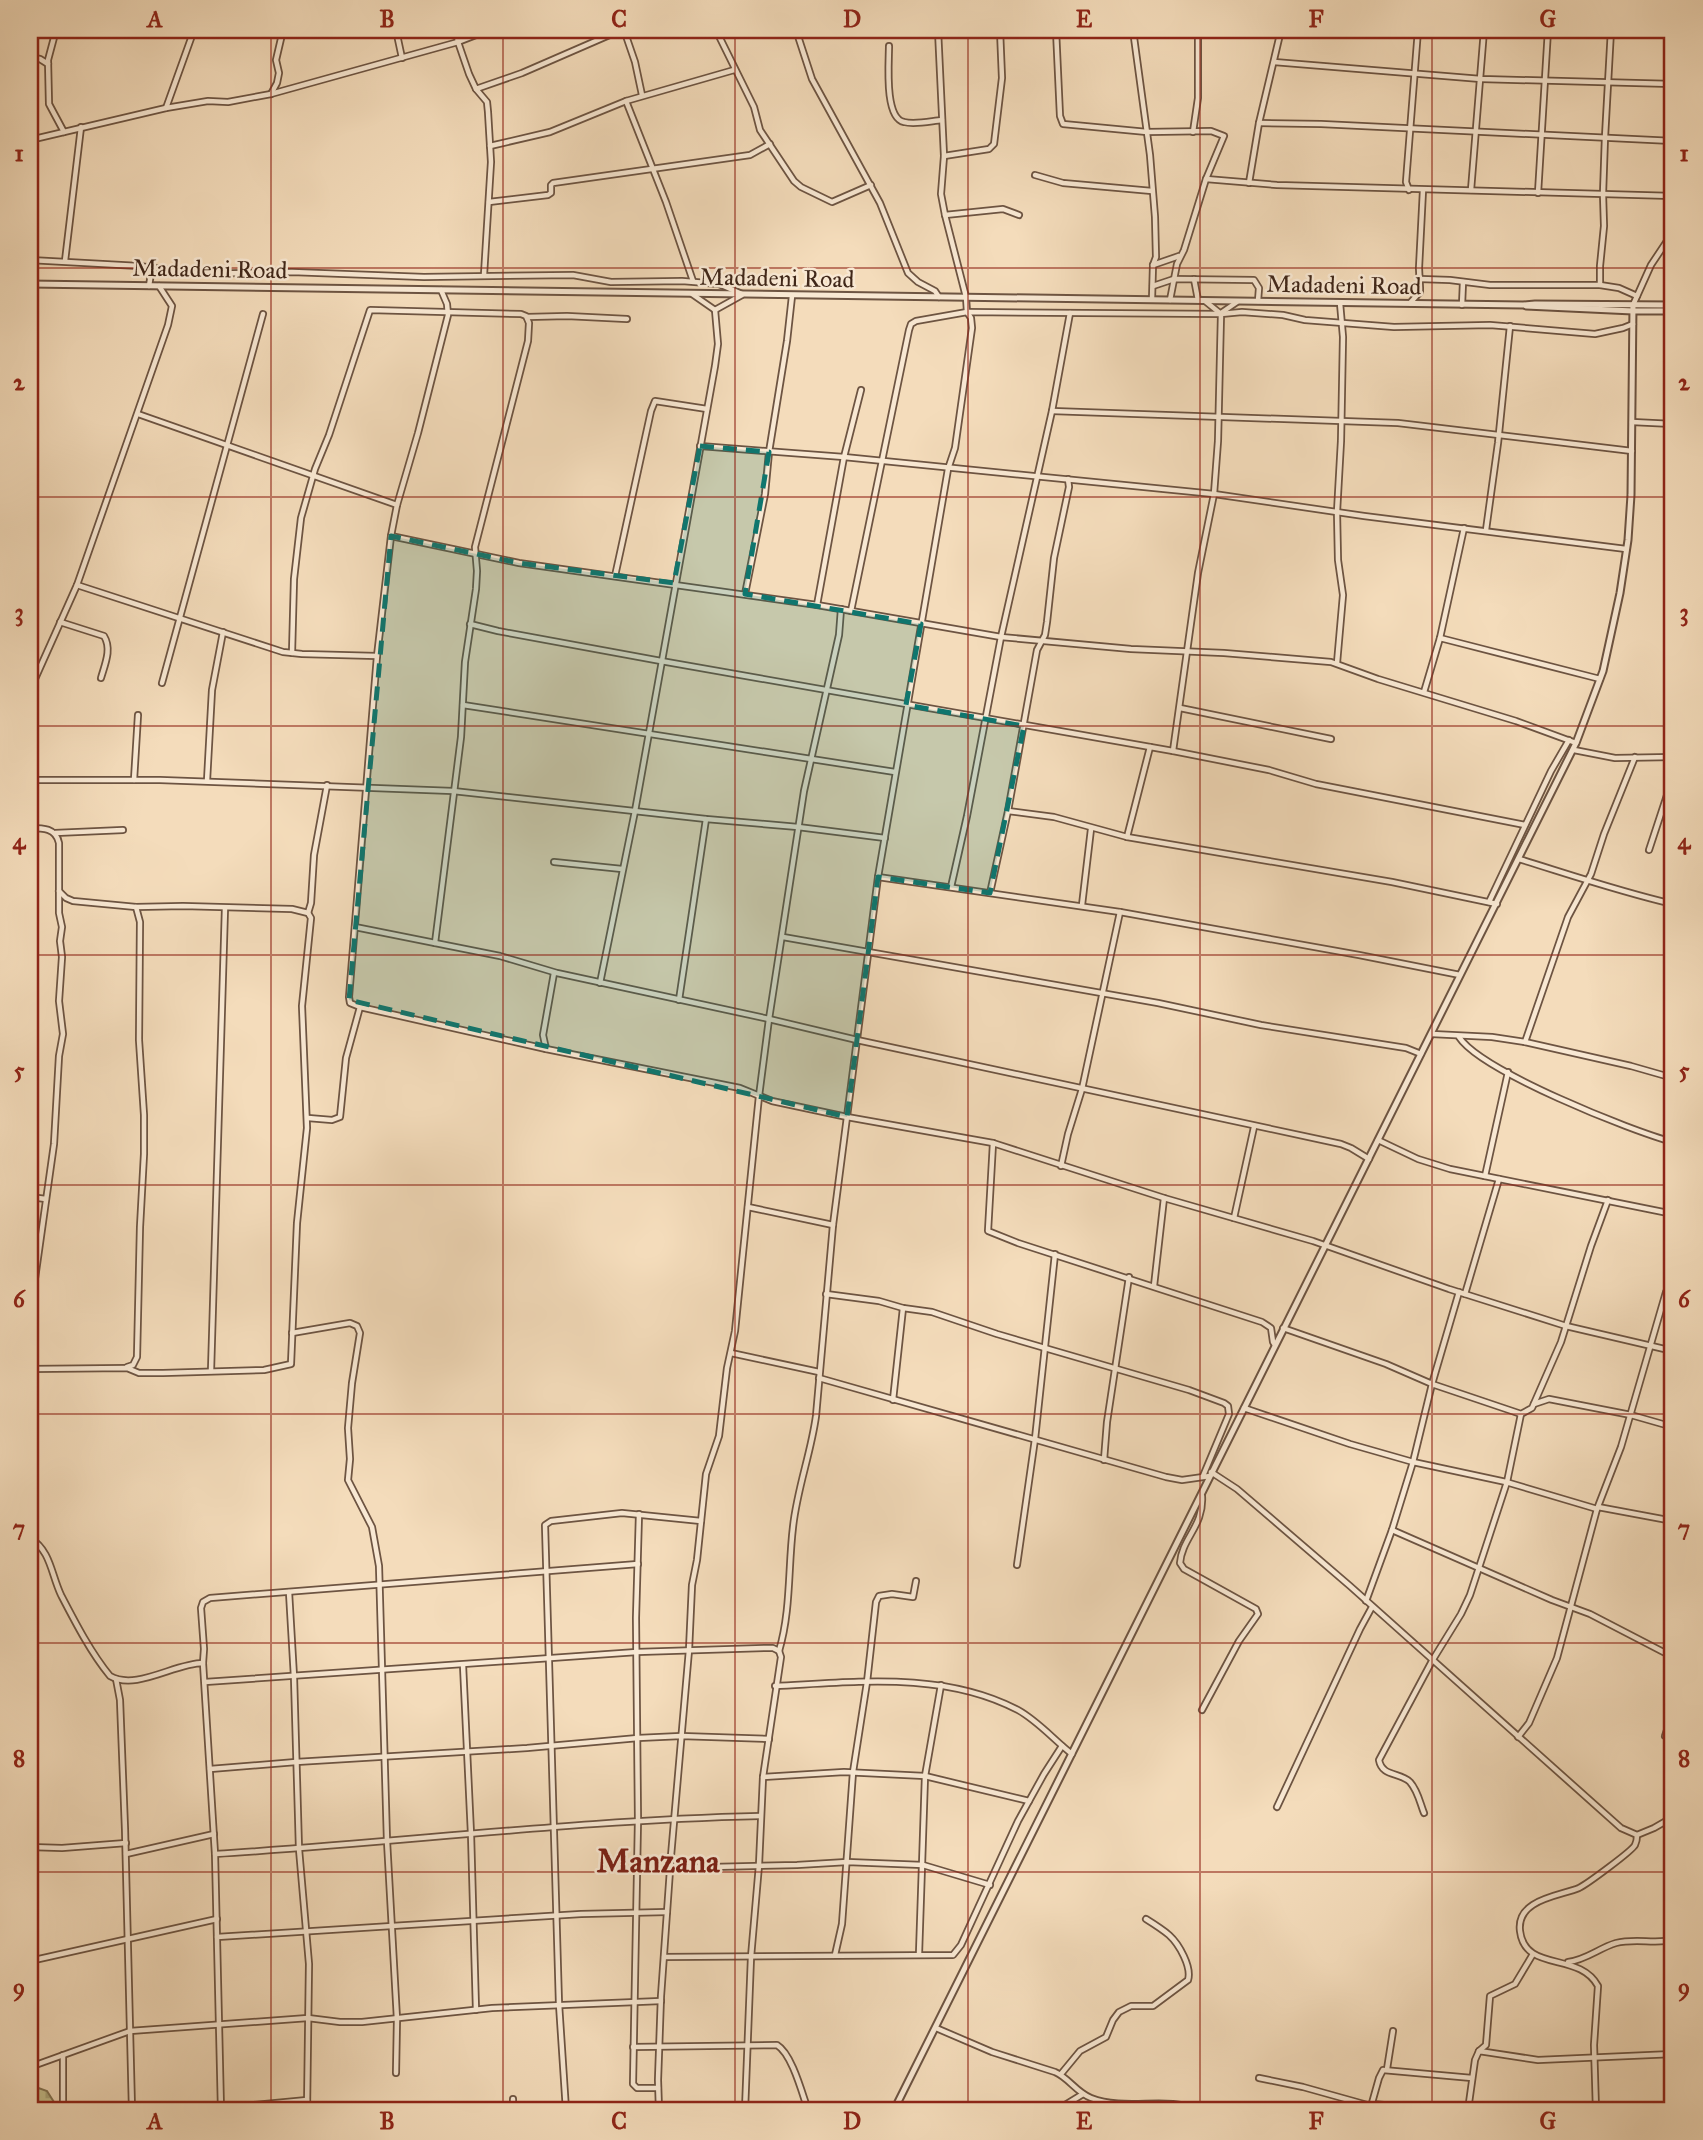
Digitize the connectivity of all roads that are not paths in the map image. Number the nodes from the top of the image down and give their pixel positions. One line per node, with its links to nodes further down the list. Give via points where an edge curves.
1 (56, 30): 25 (street)
2 (194, 30): 36 (street)
3 (283, 30): 33 (street, via 276,60 279,73)
4 (396, 30): 23 (street)
5 (456, 30): 20 (street)
6 (489, 30): 20 (street)
7 (623, 30): 32 (street); 34 (street)
8 (716, 30): 26 (street)
9 (796, 30): 56 (street, via 812,79)
10 (938, 30): 37 (street)
11 (1000, 30): 51 (street, via 1002,78 994,144 989,149)
12 (1056, 30): 42 (street, via 1062,123)
13 (1133, 30): 42 (street)
14 (1198, 30): 43 (street)
15 (1281, 30): 24 (street)
16 (1418, 30): 27 (street)
17 (1484, 30): 28 (street)
18 (1548, 30): 29 (street)
19 (1611, 30): 30 (street)
20 (458, 43): 23 (street); 32 (street)
21 (889, 46): 37 (street, via 891,106 896,117 903,122)
22 (30, 57): 25 (street)
23 (402, 58): 33 (street)
24 (1274, 62): 27 (street); 38 (street)
25 (48, 65): 41 (street, via 49,104)
26 (734, 70): 34 (street); 49 (street)
27 (1414, 75): 28 (street); 40 (street)
28 (1481, 79): 29 (street); 44 (street)
29 (1546, 80): 30 (street); 45 (street)
30 (1608, 82): 31 (street); 46 (street)
31 (1673, 84)
32 (476, 89): 50 (street, via 487,102)
33 (271, 94): 36 (street)
34 (642, 95): 35 (street)
35 (626, 101): 50 (street, via 550,132); 52 (street)
36 (166, 108): 39 (street)
37 (942, 120): 51 (street)
38 (1259, 123): 40 (street); 55 (street)
39 (81, 127): 41 (street); 70 (street)
40 (1411, 128): 44 (street); 58 (street)
41 (64, 132): 47 (street)
42 (1147, 132): 43 (street); 60 (street)
43 (1193, 132): 54 (street, via 1224,136)
44 (1475, 133): 45 (street); 59 (street)
45 (1542, 134): 46 (street); 61 (street)
46 (1605, 136): 48 (street); 62 (street)
47 (30, 140)
48 (1673, 141)
49 (770, 144): 52 (street, via 750,155); 56 (street, via 794,181 829,200 835,202)
50 (490, 146): 64 (street)
51 (944, 156): 65 (street)
52 (652, 167): 64 (street, via 553,183 548,195); 77 (street)
53 (1035, 175): 60 (street, via 1063,183)
54 (1206, 179): 55 (street); 68 (street)
55 (1249, 183): 58 (street)
56 (871, 185): 89 (street, via 908,273)
57 (1423, 189): 58 (street); 59 (street); 76 (street)
58 (1409, 190)
59 (1471, 190): 61 (street)
60 (1152, 191): 71 (street)
61 (1538, 193): 62 (street)
62 (1603, 194): 63 (street); 80 (street)
63 (1673, 197)
64 (489, 202): 73 (street)
65 (945, 215): 66 (street, via 1003,209); 90 (street)
66 (1019, 215)
67 (1673, 232): 88 (street)
68 (1180, 256): 71 (street); 74 (street)
69 (30, 260): 70 (street)
70 (65, 261): 72 (street)
71 (1153, 265): 83 (street)
72 (152, 267): 73 (street, via 184,274); 81 (street)
73 (484, 275): 77 (street)
74 (1174, 279): 75 (street); 83 (street); 92 (street)
75 (1194, 279): 93 (street); 95 (street, via 1254,280)
76 (1420, 279): 78 (street); 97 (street, via 1420,292)
77 (693, 281): 86 (street, via 719,284)
78 (1463, 282): 80 (street); 98 (street)
79 (30, 284): 81 (street, Madadeni Road)
80 (1600, 285): 88 (street)
81 (149, 286): 82 (street, Madadeni Road)
82 (159, 286): 84 (street, Madadeni Road); 116 (street, via 172,310)
83 (1153, 286): 91 (street)
84 (440, 290): 85 (street, Madadeni Road); 103 (street)
85 (692, 294): 86 (street, Madadeni Road); 101 (street)
86 (743, 295): 87 (street, Madadeni Road); 101 (street)
87 (792, 296): 89 (street, Madadeni Road); 125 (street)
88 (1637, 296): 100 (street)
89 (939, 297): 90 (street, Madadeni Road)
90 (966, 297): 91 (street, Madadeni Road); 104 (street)
91 (1152, 299): 92 (street, Madadeni Road)
92 (1170, 300): 93 (street, Madadeni Road)
93 (1201, 300): 94 (street, Madadeni Road); 107 (street)
94 (1237, 301): 95 (street, Madadeni Road); 107 (street)
95 (1258, 301): 96 (street, Madadeni Road)
96 (1340, 303): 97 (street, Madadeni Road); 110 (street)
97 (1410, 304): 98 (street, Madadeni Road)
98 (1462, 305): 100 (street, Madadeni Road)
99 (1673, 305): 100 (street, Madadeni Road)
100 (1633, 308): 102 (street, Madadeni Road); 111 (street)
101 (715, 310): 114 (street, via 718,344)
102 (1673, 311)
103 (448, 312): 108 (street); 129 (street, via 370,310); 133 (street)
104 (967, 312): 105 (street); 127 (street, via 911,324); 128 (street, via 972,328)
105 (1069, 313): 107 (street); 115 (street)
106 (263, 314): 122 (street)
107 (1221, 314): 110 (street, via 1283,314); 117 (street)
108 (527, 317): 109 (street); 139 (street, via 527,341)
109 (627, 320)
110 (1342, 323): 112 (street); 118 (street)
111 (1633, 324): 112 (street, via 1601,334); 119 (street)
112 (1510, 326): 121 (street)
113 (861, 390): 126 (street)
114 (707, 409): 123 (street); 140 (street, via 655,401)
115 (1052, 411): 117 (street); 130 (street)
116 (138, 414): 122 (street); 142 (street)
117 (1218, 416): 118 (street); 132 (street)
118 (1341, 421): 121 (street, via 1420,425); 134 (street)
119 (1632, 422): 120 (street); 124 (street)
120 (1673, 424)
121 (1498, 436): 124 (street); 136 (street)
122 (227, 445): 129 (street); 147 (street)
123 (700, 446): 125 (street); 141 (street)
124 (1632, 451): 138 (street)
125 (769, 452): 126 (street); 143 (street)
126 (844, 457): 127 (street); 144 (street)
127 (880, 461): 128 (street); 146 (street)
128 (948, 469): 130 (street); 150 (street)
129 (313, 476): 133 (street); 156 (street, via 299,533)
130 (1039, 476): 131 (street); 152 (street)
131 (1067, 478): 132 (street); 154 (street, via 1045,635)
132 (1214, 494): 134 (street); 155 (street)
133 (397, 505): 137 (street)
134 (1337, 512): 135 (street); 159 (street, via 1343,596)
135 (1464, 528): 136 (street); 153 (street)
136 (1486, 530): 138 (street)
137 (391, 536): 139 (street); 157 (street)
138 (1626, 549): 161 (street, via 1612,637)
139 (475, 555): 140 (street); 149 (street, via 477,579)
140 (615, 576): 141 (street)
141 (674, 583): 143 (street); 158 (street)
142 (77, 585): 147 (street); 148 (street)
143 (745, 594): 144 (street)
144 (817, 605): 145 (street)
145 (841, 609): 146 (street); 164 (street)
146 (851, 611): 150 (street)
147 (181, 618): 151 (street); 162 (street)
148 (60, 622): 160 (street, via 107,638); 163 (street)
149 (470, 624): 158 (street); 166 (street)
150 (921, 624): 152 (street); 167 (street)
151 (223, 632): 156 (street); 185 (street, via 212,690)
152 (1000, 637): 154 (street); 170 (street)
153 (1440, 638): 161 (street); 165 (street)
154 (1040, 641): 155 (street); 171 (street)
155 (1187, 652): 159 (street); 168 (street)
156 (292, 653): 157 (street)
157 (377, 656): 187 (street)
158 (661, 661): 164 (street); 172 (street)
159 (1337, 663): 165 (street)
160 (102, 678)
161 (1600, 679): 175 (street)
162 (162, 683)
163 (30, 690)
164 (826, 690): 167 (street); 180 (street)
165 (1424, 692): 174 (street)
166 (463, 705): 172 (street); 188 (street)
167 (906, 705): 170 (street); 181 (street)
168 (1180, 708): 173 (street); 177 (street)
169 (138, 715): 184 (street)
170 (985, 719): 171 (street); 207 (street)
171 (1024, 726): 176 (street); 191 (street)
172 (647, 733): 180 (street); 190 (street)
173 (1331, 739)
174 (1569, 740): 175 (street); 193 (street)
175 (1575, 746): 178 (street, via 1604,757); 202 (street)
176 (1150, 747): 177 (street); 199 (street)
177 (1172, 751): 193 (street)
178 (1635, 757): 179 (street); 206 (street)
179 (1673, 757)
180 (811, 760): 181 (street); 194 (street)
181 (895, 772): 200 (street)
182 (1673, 777): 189 (street)
183 (30, 780): 184 (street)
184 (134, 780): 185 (street)
185 (207, 781): 186 (street)
186 (327, 785): 187 (street); 217 (street)
187 (365, 787): 188 (street); 218 (street)
188 (453, 791): 190 (street); 220 (street)
189 (1671, 795): 201 (street)
190 (635, 811): 192 (street); 204 (street)
191 (1008, 811): 196 (street, via 1054,817); 209 (street)
192 (706, 819): 194 (street); 226 (street)
193 (1525, 825): 210 (street)
194 (798, 827): 200 (street); 219 (street)
195 (30, 828): 198 (street)
196 (1091, 829): 199 (street); 213 (street)
197 (123, 830): 198 (street)
198 (54, 833): 208 (street, via 60,843)
199 (1127, 837): 210 (street)
200 (885, 838): 205 (street)
201 (1649, 850)
202 (1519, 859): 206 (street); 211 (street)
203 (554, 862): 204 (street)
204 (622, 869): 224 (street)
205 (878, 877): 207 (street); 221 (street)
206 (1588, 882): 212 (street); 232 (street, via 1567,917)
207 (951, 887): 209 (street)
208 (59, 891): 214 (street, via 69,900); 251 (street, via 63,1034)
209 (990, 893): 213 (street)
210 (1489, 902): 211 (street)
211 (1497, 904): 223 (street)
212 (1673, 904)
213 (1082, 905): 216 (street)
214 (136, 907): 215 (street); 274 (street, via 140,922 143,1171 137,1351 135,1364)
215 (225, 908): 217 (street); 277 (street)
216 (1120, 912): 223 (street); 225 (street)
217 (308, 913): 240 (street, via 302,1006)
218 (355, 927): 220 (street); 227 (street, via 349,997)
219 (783, 937): 221 (street); 228 (street)
220 (435, 943): 222 (street)
221 (868, 952): 225 (street); 231 (street)
222 (554, 973): 224 (street); 233 (street, via 543,1035)
223 (1462, 975): 229 (street)
224 (600, 983): 226 (street)
225 (1102, 994): 234 (street, via 1406,1048); 237 (street)
226 (679, 1000): 228 (street)
227 (360, 1007): 233 (street); 240 (street, via 346,1058 339,1118)
228 (769, 1019): 231 (street); 238 (street)
229 (1432, 1034): 230 (street); 234 (street)
230 (1458, 1036): 232 (street); 235 (street, via 1476,1055)
231 (857, 1040): 237 (street); 239 (street)
232 (1525, 1042): 236 (street)
233 (546, 1049): 238 (street, via 740,1088)
234 (1422, 1055): 242 (street)
235 (1508, 1072): 243 (street, via 1546,1092); 247 (street)
236 (1673, 1078)
237 (1082, 1088): 241 (street); 246 (street)
238 (759, 1096): 239 (street); 253 (street)
239 (847, 1117): 244 (street); 256 (street)
240 (307, 1118): 268 (street)
241 (1254, 1127): 245 (street, via 1346,1146); 255 (street)
242 (1378, 1140): 245 (street); 247 (street, via 1418,1159)
243 (1673, 1142)
244 (993, 1143): 246 (street); 258 (street, via 987,1230)
245 (1369, 1159): 257 (street)
246 (1061, 1166): 250 (street)
247 (1485, 1176): 248 (street)
248 (1499, 1180): 252 (street); 261 (street)
249 (30, 1197): 251 (street)
250 (1164, 1198): 255 (street); 260 (street)
251 (47, 1199): 265 (street)
252 (1608, 1199): 254 (street); 266 (street)
253 (748, 1208): 256 (street); 273 (street)
254 (1673, 1214)
255 (1234, 1218): 257 (street)
256 (833, 1224): 263 (street)
257 (1326, 1246): 261 (street); 267 (street)
258 (1055, 1254): 259 (street); 271 (street)
259 (1129, 1277): 260 (street); 275 (street)
260 (1153, 1286): 269 (street, via 1267,1324)
261 (1462, 1293): 266 (street); 279 (street)
262 (1666, 1293): 270 (street)
263 (826, 1294): 264 (street); 278 (street)
264 (903, 1308): 271 (street, via 932,1312); 280 (street)
265 (30, 1314)
266 (1566, 1326): 270 (street); 281 (street)
267 (1283, 1328): 269 (street); 279 (street)
268 (292, 1333): 277 (street, via 291,1364 264,1370); 304 (street, via 350,1323 359,1330 348,1428 348,1476 375,1538)
269 (1275, 1345): 282 (street)
270 (1651, 1346): 272 (street); 284 (street)
271 (1045, 1347): 275 (street); 286 (street)
272 (1673, 1351)
273 (731, 1353): 278 (street); 295 (street)
274 (127, 1368): 276 (street); 277 (street, via 139,1373)
275 (1116, 1368): 287 (street); 290 (street, via 1227,1405 1229,1414)
276 (30, 1369)
277 (211, 1371)
278 (819, 1375): 280 (street); 310 (street, via 813,1442 793,1527)
279 (1432, 1384): 283 (street); 288 (street)
280 (893, 1400): 286 (street)
281 (1534, 1405): 283 (street); 284 (street, via 1549,1399)
282 (1244, 1408): 288 (street); 289 (street)
283 (1521, 1414): 291 (street)
284 (1631, 1415): 285 (street); 293 (street)
285 (1673, 1427)
286 (1035, 1439): 287 (street); 300 (street)
287 (1104, 1460): 290 (street, via 1175,1479)
288 (1413, 1462): 291 (street); 297 (street)
289 (1211, 1474): 290 (street); 292 (street); 306 (street, via 1237,1489)
290 (1203, 1476)
291 (1506, 1482): 293 (street); 301 (street)
292 (1202, 1493): 324 (street, via 1200,1517 1180,1563 1258,1614); 334 (street)
293 (1597, 1508): 296 (street); 308 (street)
294 (639, 1514): 295 (street); 299 (street); 302 (street, via 547,1523)
295 (701, 1521): 309 (street)
296 (1673, 1521)
297 (1392, 1530): 301 (street); 306 (street)
298 (30, 1538): 319 (street, via 47,1554 69,1610 103,1667)
299 (638, 1564): 302 (street); 311 (street)
300 (1017, 1566)
301 (1479, 1569): 308 (street); 314 (street, via 1461,1614)
302 (547, 1572): 304 (street); 313 (street)
303 (916, 1581): 321 (street, via 913,1597 885,1594 877,1599)
304 (379, 1585): 305 (street); 317 (street)
305 (289, 1592): 315 (street, via 205,1600 201,1608); 318 (street)
306 (1366, 1601): 307 (street)
307 (1372, 1607): 314 (street); 342 (street)
308 (1571, 1608): 312 (street); 328 (street, via 1557,1658 1529,1723)
309 (689, 1650): 310 (street); 311 (street); 326 (street)
310 (779, 1651): 323 (street)
311 (637, 1652): 313 (street); 329 (street)
312 (1673, 1657)
313 (549, 1659): 316 (street); 331 (street)
314 (1432, 1661): 328 (street); 343 (street, via 1379,1763 1411,1784)
315 (203, 1663): 319 (street, via 132,1680); 320 (street)
316 (463, 1665): 317 (street); 333 (street)
317 (382, 1671): 318 (street); 335 (street)
318 (294, 1677): 320 (street); 336 (street)
319 (116, 1679): 353 (street)
320 (205, 1682): 337 (street)
321 (867, 1682): 322 (street); 323 (street); 338 (street)
322 (941, 1685): 332 (street, via 1019,1711); 339 (street)
323 (775, 1686): 330 (street)
324 (1202, 1710)
325 (1673, 1712): 327 (street)
326 (681, 1736): 329 (street); 330 (street); 346 (street)
327 (1665, 1736)
328 (1518, 1737): 351 (street, via 1621,1828)
329 (638, 1738): 331 (street); 347 (street)
330 (769, 1739): 340 (street)
331 (552, 1745): 333 (street); 348 (street)
332 (1062, 1746): 334 (street); 341 (street)
333 (466, 1751): 335 (street); 350 (street)
334 (1072, 1754): 388 (street)
335 (386, 1757): 336 (street); 352 (street)
336 (296, 1762): 337 (street); 355 (street)
337 (210, 1769): 349 (street)
338 (853, 1772): 339 (street); 340 (street); 358 (street)
339 (925, 1776): 341 (street); 360 (street)
340 (763, 1777): 344 (street)
341 (1029, 1801): 362 (street)
342 (1277, 1807)
343 (1424, 1813)
344 (760, 1816): 346 (street); 359 (street)
345 (1673, 1817): 351 (street)
346 (674, 1818): 347 (street); 361 (street)
347 (638, 1820): 348 (street); 364 (street)
348 (555, 1827): 350 (street); 365 (street)
349 (214, 1834): 356 (street); 357 (street)
350 (471, 1834): 352 (street); 368 (street)
351 (1637, 1835): 375 (street, via 1633,1848 1583,1886 1556,1893 1525,1913 1520,1933)
352 (387, 1841): 355 (street); 369 (street)
353 (126, 1843): 354 (street); 356 (street)
354 (30, 1847)
355 (299, 1849): 357 (street); 370 (street)
356 (126, 1854): 372 (street)
357 (215, 1854): 366 (street)
358 (847, 1861): 359 (street); 360 (street); 376 (street)
359 (759, 1865): 361 (street); 377 (street)
360 (923, 1865): 362 (street); 374 (street)
361 (670, 1868): 363 (street)
362 (990, 1885): 374 (street, via 953,1955)
363 (667, 1912): 364 (street); 378 (street)
364 (636, 1913): 365 (street); 382 (street)
365 (557, 1916): 368 (street); 383 (street)
366 (217, 1919): 371 (street); 372 (street)
367 (1146, 1919): 401 (street, via 1171,1937 1184,1957 1188,1980 1153,2006 1131,2006 1119,2012 1106,2037 1080,2051)
368 (473, 1921): 369 (street); 384 (street)
369 (392, 1927): 370 (street); 386 (street)
370 (307, 1932): 371 (street); 385 (street)
371 (217, 1937): 387 (street)
372 (127, 1940): 379 (street); 389 (street)
373 (1673, 1940): 380 (street, via 1619,1942 1581,1961)
374 (919, 1954): 376 (street)
375 (1533, 1954): 380 (street); 394 (street, via 1515,1984 1490,1996 1486,2045)
376 (835, 1955): 377 (street)
377 (751, 1956): 378 (street); 391 (street)
378 (664, 1957): 381 (street)
379 (30, 1961)
380 (1560, 1963): 397 (street, via 1587,1971 1598,1986)
381 (661, 2001): 382 (street); 393 (street)
382 (633, 2002): 383 (street); 392 (street)
383 (559, 2004): 384 (street); 414 (street)
384 (477, 2010): 386 (street)
385 (308, 2018): 386 (street, via 340,2022); 387 (street); 407 (street)
386 (397, 2019): 400 (street)
387 (219, 2025): 389 (street); 409 (street)
388 (936, 2028): 401 (street); 418 (street)
389 (130, 2031): 396 (street); 411 (street)
390 (1393, 2031): 399 (street)
391 (748, 2046): 393 (street); 416 (street); 417 (street, via 781,2046)
392 (633, 2047): 393 (street); 404 (street, via 633,2086)
393 (659, 2048): 404 (street)
394 (1479, 2051): 397 (street, via 1538,2060); 403 (street)
395 (1673, 2054): 397 (street)
396 (63, 2055): 398 (street); 410 (street)
397 (1595, 2058): 423 (street)
398 (30, 2067)
399 (1387, 2069): 403 (street); 408 (street, via 1381,2072)
400 (396, 2073)
401 (1061, 2074): 405 (street)
402 (1259, 2078): 408 (street)
403 (1472, 2078): 422 (street)
404 (658, 2088): 415 (street)
405 (1083, 2094): 419 (street); 420 (street, via 1108,2102)
406 (513, 2099): 413 (street)
407 (307, 2100): 409 (street); 412 (street)
408 (1371, 2107): 421 (street)
409 (221, 2109)
410 (63, 2110)
411 (132, 2110)
412 (307, 2110)
413 (513, 2110)
414 (566, 2110)
415 (659, 2110)
416 (745, 2110)
417 (808, 2110)
418 (894, 2110)
419 (1057, 2110)
420 (1206, 2110)
421 (1443, 2110)
422 (1468, 2110)
423 (1596, 2110)

